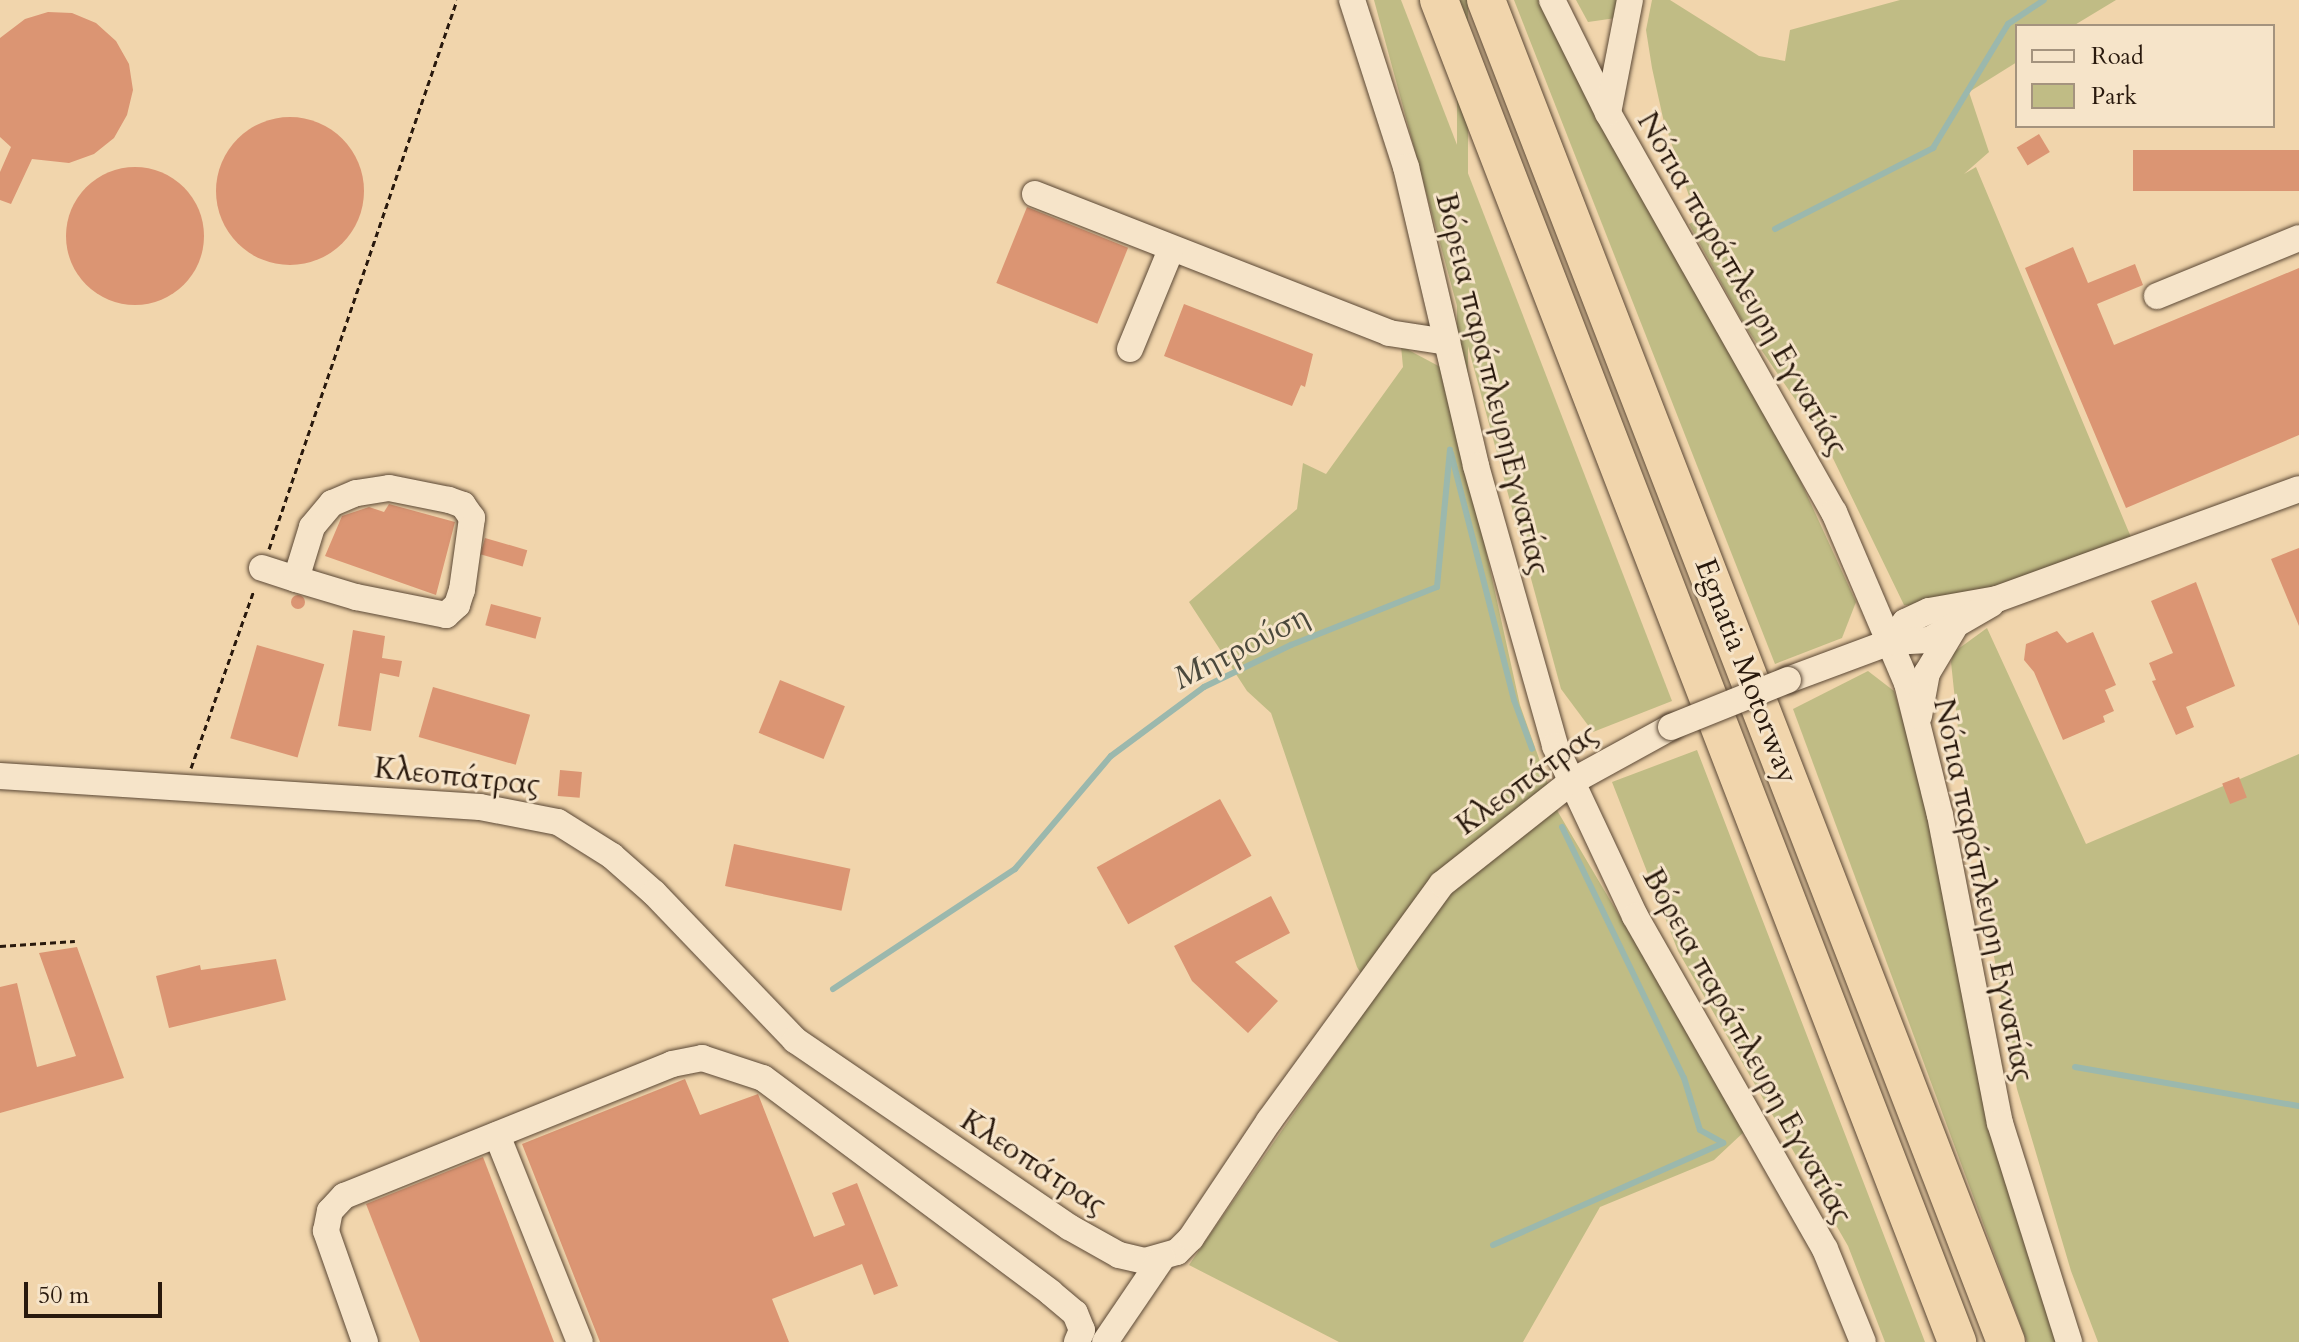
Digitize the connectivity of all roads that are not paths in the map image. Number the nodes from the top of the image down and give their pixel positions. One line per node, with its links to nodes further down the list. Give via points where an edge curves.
1 (1352, 0): 11 (street, Βόρεια παράπλευρηΕγνατίας, via 1391,112)
2 (1439, 0): 31 (highway, Egnatia Motorway)
3 (1486, 0): 32 (highway, Egnatia Motorway)
4 (1552, 0): 6 (street, Νότια παράπλευρη Εγνατίας)
5 (1630, 0): 6 (street)
6 (1608, 113): 16 (street, Νότια παράπλευρη Εγνατίας, via 1827,500)
7 (1035, 194): 9 (street)
8 (2299, 238): 10 (street)
9 (1170, 252): 11 (street, via 1389,333); 12 (street)
10 (2157, 296)
11 (1447, 342): 23 (street, Βόρεια παράπλευρηΕγνατίας, via 1526,652)
12 (1130, 349)
13 (2299, 489): 17 (street)
14 (262, 568): 15 (street)
15 (296, 579): 15 (street, via 446,615 462,590 472,518 463,505 449,500 389,488 356,493 332,503 312,527)
16 (1865, 581): 18 (street, via 1893,605); 20 (street, Νότια παράπλευρη Εγνατίας)
17 (1997, 599): 18 (street); 19 (street)
18 (1929, 611): 20 (street, via 1905,622)
19 (1954, 628): 20 (street, via 1929,640); 21 (street, via 1927,673)
20 (1890, 642): 21 (street, Νότια παράπλευρη Εγνατίας); 23 (street, Κλεοπάτρας, bridge, via 1671,727)
21 (1918, 724): 33 (street, Νότια παράπλευρη Εγνατίας, via 2000,1123)
22 (0, 776): 25 (street, Κλεοπάτρας, via 480,807 558,822 632,872 778,1026 814,1054 1069,1227 1126,1257)
23 (1571, 782): 25 (street, Κλεοπάτρας, via 1493,841 1427,901 1191,1238); 30 (street, Βόρεια παράπλευρη Εγνατίας, via 1635,916 1825,1249)
24 (497, 1135): 26 (street, via 344,1196 330,1211 326,1231 332,1257); 27 (street); 28 (street, via 672,1064 702,1058 726,1063 763,1078 1051,1293 1075,1313 1082,1330)
25 (1162, 1258): 29 (street)
26 (365, 1342)
27 (580, 1342)
28 (1077, 1342)
29 (1105, 1342)
30 (1863, 1342)
31 (1957, 1342)
32 (2006, 1342)
33 (2069, 1342)

